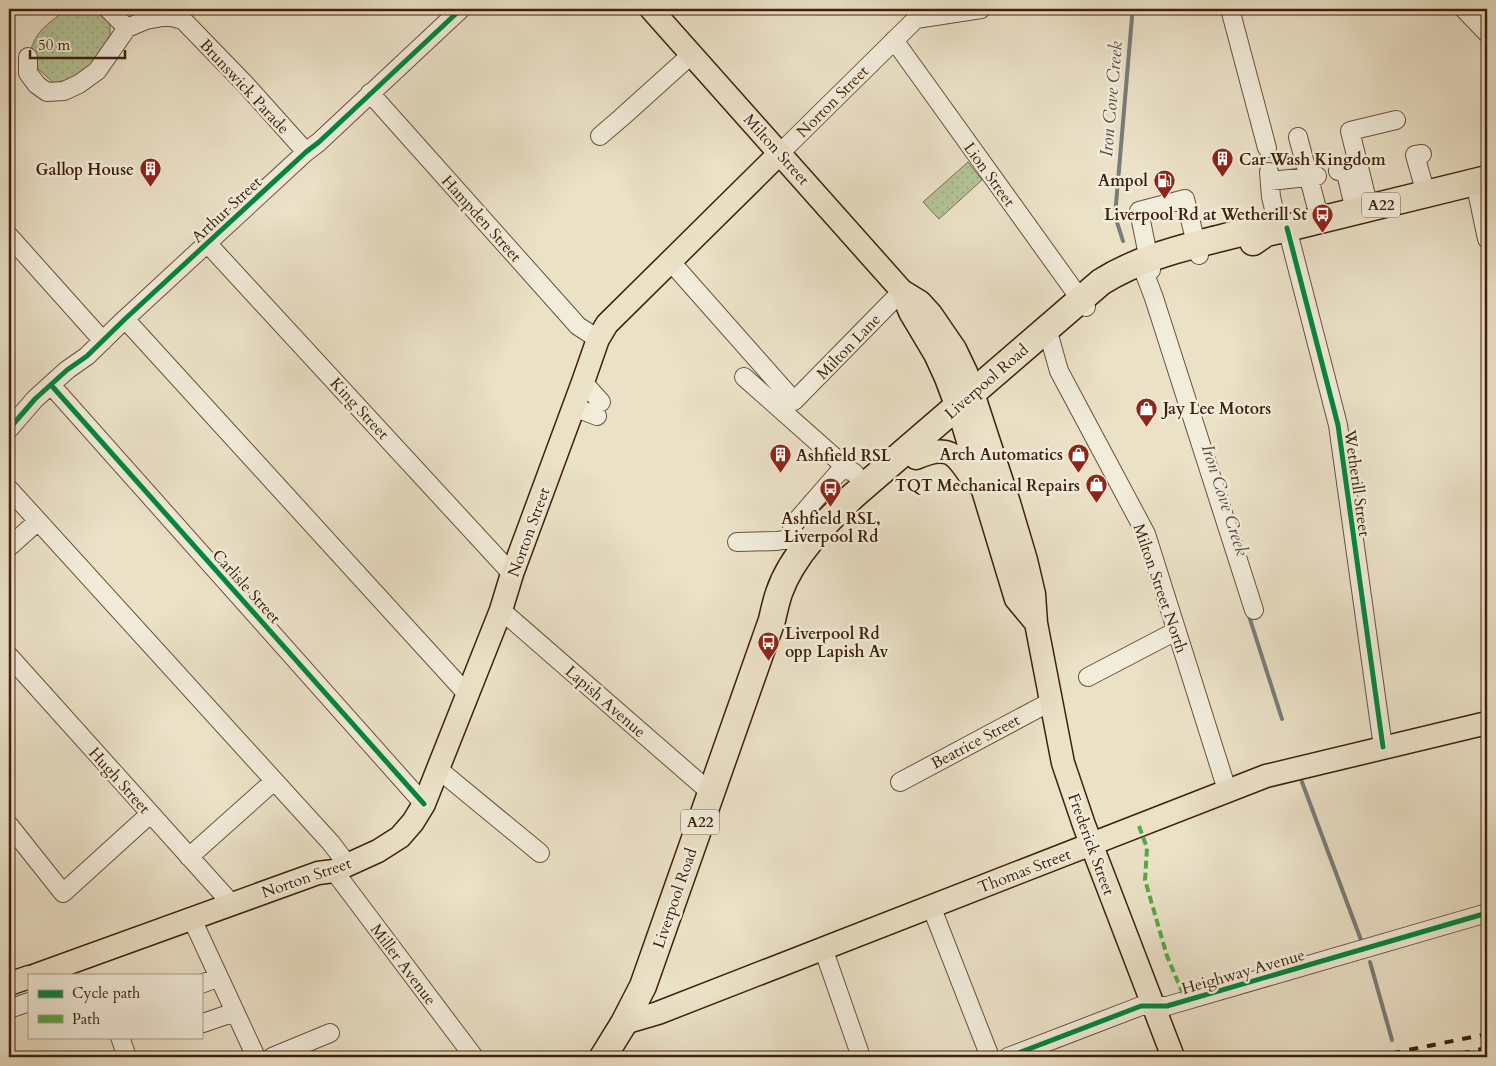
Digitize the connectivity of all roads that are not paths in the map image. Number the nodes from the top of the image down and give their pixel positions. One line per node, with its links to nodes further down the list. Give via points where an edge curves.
1 (108, 9): 8 (street)
2 (461, 9): 13 (street, Arthur Street)
3 (651, 9): 11 (main road, Milton Street)
4 (980, 9): 10 (street, Norton Street, via 916,19)
5 (1230, 9): 17 (street)
6 (1464, 9): 9 (street)
7 (184, 14): 8 (street, Brunswick Parade, via 146,20); 18 (street, Brunswick Parade)
8 (127, 28): 12 (street, via 97,71 64,91 47,92 37,85 28,73)
9 (1487, 33)
10 (894, 40): 19 (street, Norton Street); 35 (street, Lion Street)
11 (692, 54): 15 (street); 19 (main road, Milton Street)
12 (28, 56)
13 (370, 93): 18 (street, Arthur Street); 37 (street, Hampden Street, via 578,326)
14 (1396, 120): 25 (street, via 1350,131)
15 (600, 136)
16 (1298, 138): 22 (street)
17 (1267, 148)
18 (306, 152): 30 (street, Arthur Street)
19 (780, 152): 32 (main road, Norton Street); 34 (main road, Milton Street)
20 (1422, 154): 24 (street, via 1415,155)
21 (1341, 170): 25 (street)
22 (1313, 177): 26 (street); 27 (street, Wetherill Street, via 1269,176)
23 (1481, 181): 24 (highway, Liverpool Road / A22); 29 (street)
24 (1426, 194): 25 (highway, Liverpool Road / A22)
25 (1362, 210): 26 (highway, Liverpool Road / A22)
26 (1320, 220): 27 (highway, Liverpool Road / A22)
27 (1278, 230): 31 (highway, Liverpool Road / A22, via 1256,241); 65 (street, Wetherill Street, via 1338,425)
28 (9, 236): 39 (street)
29 (1487, 239)
30 (207, 243): 36 (street, Arthur Street); 54 (street, King Street)
31 (1198, 250): 33 (highway, Liverpool Road / A22); 33 (street, via 1185,199 1138,211)
32 (671, 262): 34 (street, Milton Lane, via 794,401); 37 (main road, Norton Street, via 607,324)
33 (1147, 267): 35 (highway, Liverpool Road / A22, via 1108,278); 56 (street)
34 (902, 291): 43 (main road, Milton Street, via 910,312)
35 (1083, 303): 38 (highway, Liverpool Road / A22); 43 (highway, Liverpool Road / A22)
36 (125, 318): 39 (street, Arthur Street); 62 (street)
37 (598, 339): 41 (main road, Norton Street)
38 (1050, 339): 43 (highway, Liverpool Road / A22); 59 (street, Milton Street North, via 1059,371 1146,534)
39 (103, 341): 42 (street, Arthur Street)
40 (744, 377): 47 (street)
41 (584, 382): 44 (main road, Norton Street); 44 (street, via 600,409)
42 (51, 385): 45 (street, Arthur Street); 71 (street, Carlisle Street)
43 (966, 406): 46 (highway, Liverpool Road / A22); 47 (highway, Liverpool Road / A22); 49 (main road, Frederick Street); 58 (main road, Frederick Street, via 1009,503 1034,594)
44 (574, 407): 54 (main road, Norton Street)
45 (9, 429)
46 (916, 458): 49 (main road, via 934,452 954,455); 57 (highway, Liverpool Road / A22, via 822,543)
47 (858, 478): 51 (highway, Liverpool Road / A22, via 830,518)
48 (9, 488): 50 (street, Miller Avenue)
49 (984, 497): 58 (main road, Frederick Street, via 1016,598)
50 (38, 521): 53 (street); 67 (street, Miller Avenue)
51 (790, 540): 52 (street); 57 (highway, Liverpool Road / A22)
52 (737, 542)
53 (9, 548)
54 (512, 574): 55 (main road, Norton Street)
55 (501, 610): 62 (main road, Norton Street); 70 (street, Lapish Avenue)
56 (1254, 610)
57 (772, 620): 70 (highway, Liverpool Road / A22)
58 (1036, 623): 63 (main road, Frederick Street)
59 (1176, 631): 61 (street); 69 (street, Milton Street North)
60 (9, 656): 72 (street, Hugh Street)
61 (1088, 677)
62 (467, 694): 66 (main road, Norton Street)
63 (1050, 702): 68 (street, Beatrice Street); 74 (main road, Frederick Street, via 1063,763)
64 (1487, 723): 65 (main road, Thomas Street)
65 (1383, 747): 69 (main road, Thomas Street, via 1266,776)
66 (438, 769): 71 (main road, Norton Street); 75 (street)
67 (274, 781): 76 (street); 77 (street, Miller Avenue, via 331,843)
68 (900, 782)
69 (1227, 790): 74 (main road, Thomas Street)
70 (711, 793): 91 (highway, Liverpool Road / A22, via 643,986)
71 (424, 804): 77 (main road, Norton Street, via 400,837)
72 (150, 814): 73 (street, via 63,893); 76 (street, Hugh Street)
73 (9, 825)
74 (1091, 844): 79 (main road, Thomas Street); 88 (main road, Frederick Street)
75 (540, 853)
76 (189, 857): 78 (street, Hugh Street)
77 (341, 868): 78 (main road, Norton Street); 97 (street, Miller Avenue)
78 (231, 904): 81 (main road, Norton Street)
79 (931, 906): 82 (main road, Thomas Street); 100 (street)
80 (1487, 913): 88 (street, Heighway Avenue, via 1167,1006)
81 (192, 918): 83 (main road, Norton Street, via 97,961); 84 (street)
82 (823, 948): 91 (main road, Thomas Street, via 658,1013); 99 (street)
83 (40, 974)
84 (219, 977): 86 (street); 89 (street)
85 (28, 978): 87 (main road)
86 (202, 984)
87 (15, 998)
88 (1154, 1006): 101 (street, Heighway Avenue, via 1141,1006); 102 (main road, Frederick Street)
89 (235, 1012): 90 (street); 95 (street)
90 (203, 1023)
91 (624, 1023): 98 (highway, Liverpool Road / A22)
92 (330, 1033): 96 (street)
93 (120, 1038): 94 (street)
94 (127, 1057)
95 (256, 1057)
96 (272, 1057)
97 (474, 1057)
98 (603, 1057)
99 (862, 1057)
100 (990, 1057)
101 (1008, 1057)
102 (1174, 1057)

